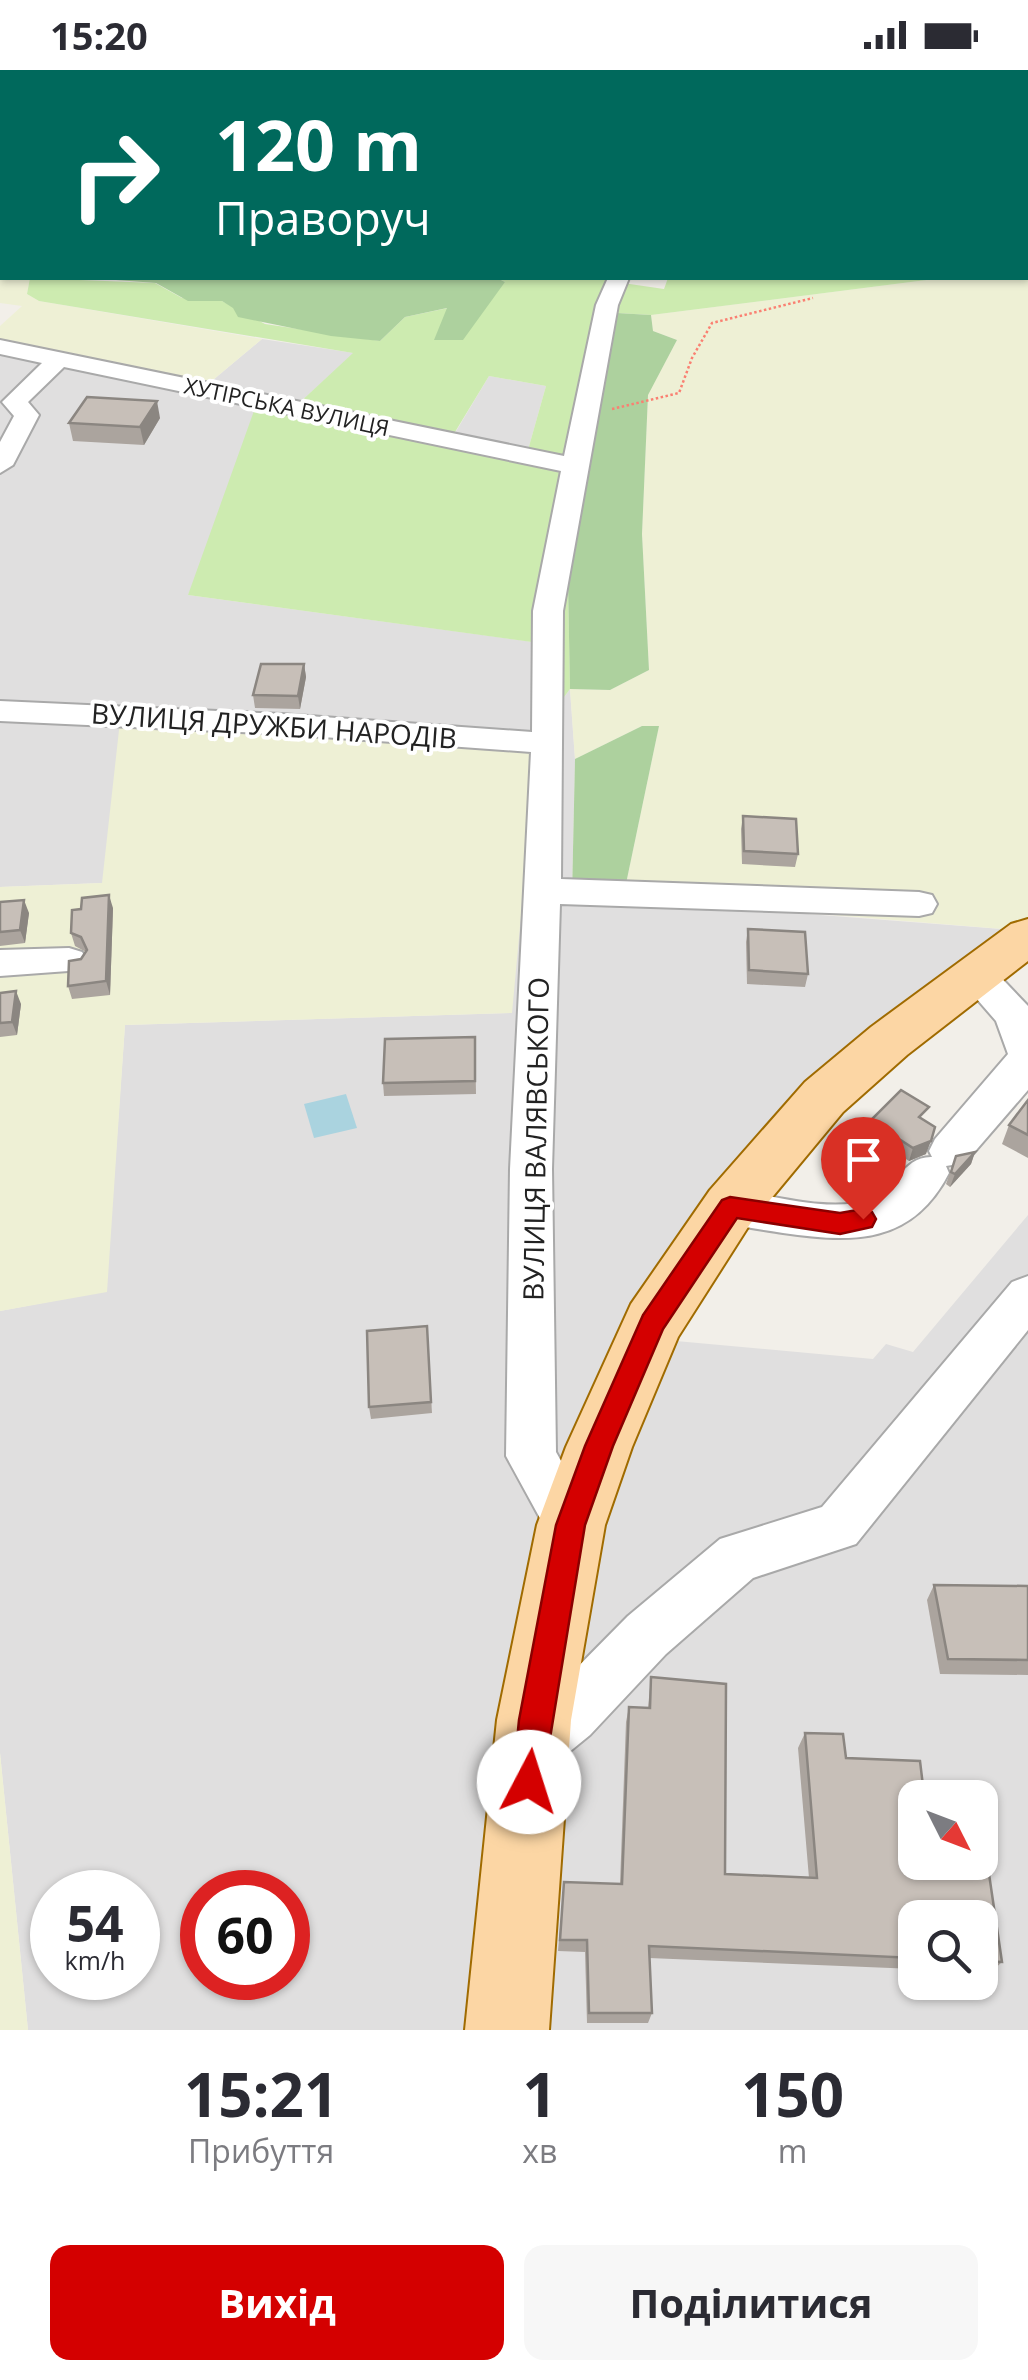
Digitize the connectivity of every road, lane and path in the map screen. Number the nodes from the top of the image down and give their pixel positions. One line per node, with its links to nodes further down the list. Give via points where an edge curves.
1 (617, 280): 5 (street, ВУЛИЦЯ ВАЛЯВСЬКОГО)
2 (813, 298): 5 (path, via 712,323 680,393)
3 (0, 347): 4 (street, ХУТІРСЬКА ВУЛИЦЯ)
4 (60, 358): 6 (street, via 14,402 27,415); 7 (street, ХУТІРСЬКА ВУЛИЦЯ)
5 (584, 414): 7 (street, ВУЛИЦЯ ВАЛЯВСЬКОГО)
6 (0, 465)
7 (574, 466): 9 (street, ВУЛИЦЯ ВАЛЯВСЬКОГО, via 548,611)
8 (0, 712): 9 (street, ВУЛИЦЯ ДРУЖБИ НАРОДІВ)
9 (548, 744): 10 (street, ВУЛИЦЯ ВАЛЯВСЬКОГО)
10 (542, 891): 11 (street); 18 (street, ВУЛИЦЯ ВАЛЯВСЬКОГО, via 531,1169 532,1456)
11 (919, 904)
12 (1012, 951): 15 (street, via 1012,1014); 16 (main road, via 824,1097)
13 (69, 960): 14 (street)
14 (0, 963)
15 (1028, 1054): 16 (street, via 1013,1080 886,1215 840,1223)
16 (730, 1207): 18 (main road, via 652,1323)
17 (1028, 1296): 19 (street, via 838,1527 738,1557)
18 (571, 1525): 19 (main road)
19 (532, 1746): 20 (main road)
20 (507, 2030)

